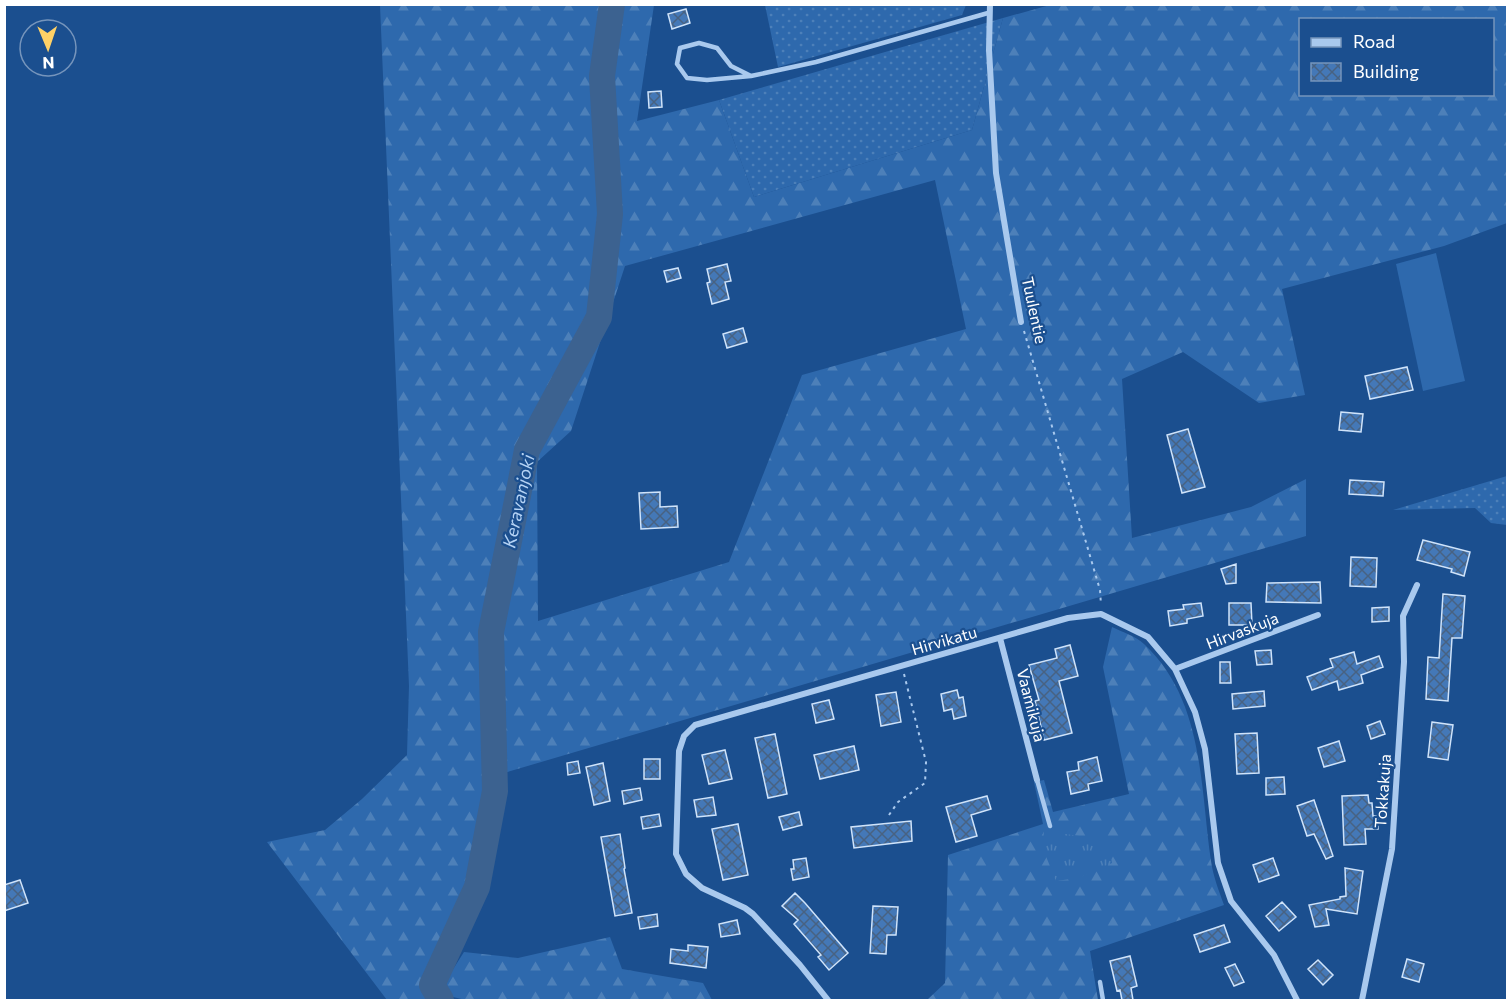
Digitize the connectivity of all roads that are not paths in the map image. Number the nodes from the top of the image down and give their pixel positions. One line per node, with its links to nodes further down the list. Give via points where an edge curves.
1 (990, 4): 2 (street, Tuulentie)
2 (988, 13): 3 (lane, via 816,62); 4 (street, Tuulentie, via 996,173)
3 (751, 76): 3 (lane, via 731,66 717,48 699,43 680,48 677,64 687,78)
4 (1021, 322)
5 (1418, 585): 15 (street, Tokkakuja, via 1402,616 1404,662 1392,849)
6 (1318, 615): 8 (street, Hirvaskuja)
7 (1000, 638): 8 (street, Hirvikatu, via 1068,618 1101,614 1148,637); 9 (street, Vaamikuja); 12 (street, Hirvikatu, via 695,725 684,736 678,751 676,854 686,874 702,888 753,914)
8 (1175, 669): 14 (street, via 1195,712 1205,749 1218,863 1231,901 1274,955)
9 (1037, 780): 10 (lane)
10 (1050, 826)
11 (1100, 982): 13 (lane)
12 (828, 1000)
13 (1103, 1000)
14 (1297, 1000)
15 (1362, 1000)

